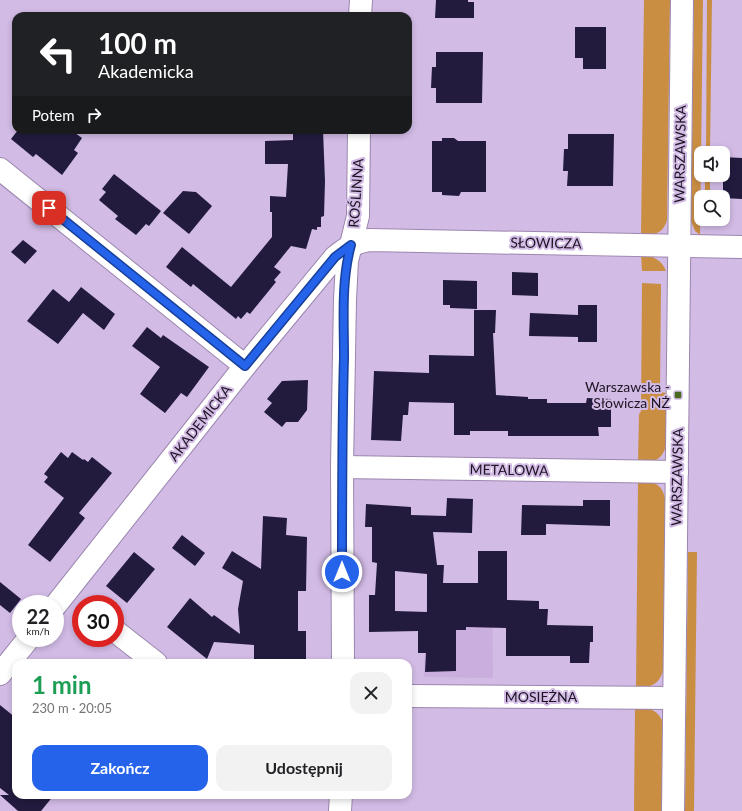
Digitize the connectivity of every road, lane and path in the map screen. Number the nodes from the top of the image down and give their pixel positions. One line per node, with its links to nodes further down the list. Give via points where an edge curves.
1 (361, 0): 3 (street)
2 (682, 0): 7 (street, WARSZAWSKA)
3 (360, 12)
4 (359, 134): 6 (street, ROŚLINNA, via 358,216)
5 (0, 169): 9 (street)
6 (351, 245): 7 (street, SŁOWICZA, via 369,240); 9 (street, AKADEMICKA, via 335,257); 10 (street, ROŚLINNA, via 347,261 345,299)
7 (679, 245): 8 (street, SŁOWICZA); 11 (street, WARSZAWSKA)
8 (742, 247)
9 (245, 366): 12 (street, AKADEMICKA)
10 (342, 467): 11 (street, METALOWA); 18 (street, ROŚLINNA)
11 (677, 472): 21 (street, WARSZAWSKA)
12 (67, 601)
13 (124, 638): 17 (street)
14 (22, 647): 15 (street)
15 (12, 659)
16 (12, 659): 19 (street)
17 (151, 659)
18 (343, 659)
19 (0, 674)
20 (412, 696): 21 (street, MOSIĘŻNA)
21 (674, 698): 24 (street, WARSZAWSKA)
22 (341, 799): 23 (street)
23 (340, 811)
24 (673, 811)

